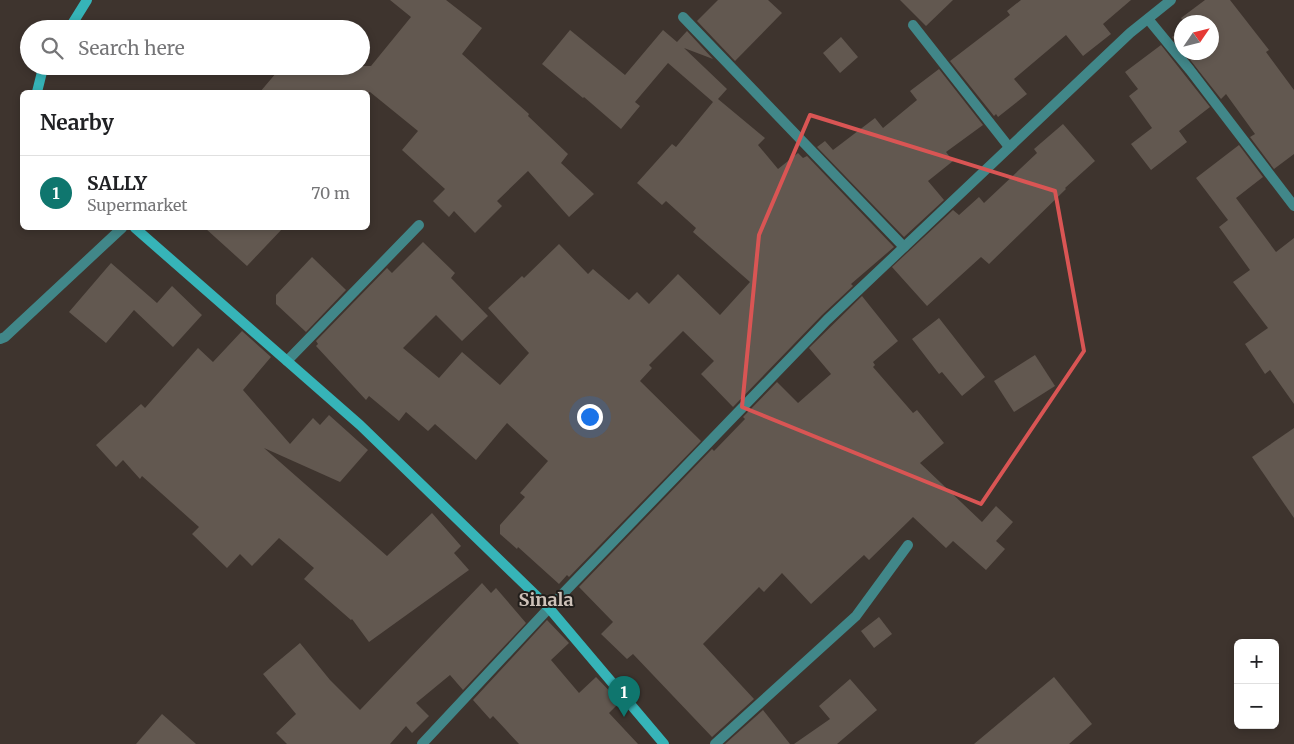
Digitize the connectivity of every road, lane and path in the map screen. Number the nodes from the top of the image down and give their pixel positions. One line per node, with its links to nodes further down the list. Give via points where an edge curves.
1 (87, 0): 5 (street)
2 (1171, 0): 4 (street)
3 (682, 17): 14 (street)
4 (1148, 19): 9 (street); 10 (street)
5 (75, 20)
6 (913, 24): 9 (street)
7 (41, 75): 8 (street)
8 (38, 90)
9 (1009, 147): 14 (street)
10 (1294, 206)
11 (420, 225): 16 (street)
12 (120, 230): 15 (street)
13 (137, 230): 16 (street)
14 (904, 247): 18 (street, via 827,320)
15 (0, 339)
16 (287, 361): 18 (street, via 360,425)
17 (908, 545): 21 (street, via 856,616)
18 (549, 608): 19 (street); 20 (street)
19 (422, 744)
20 (664, 744)
21 (715, 744)

